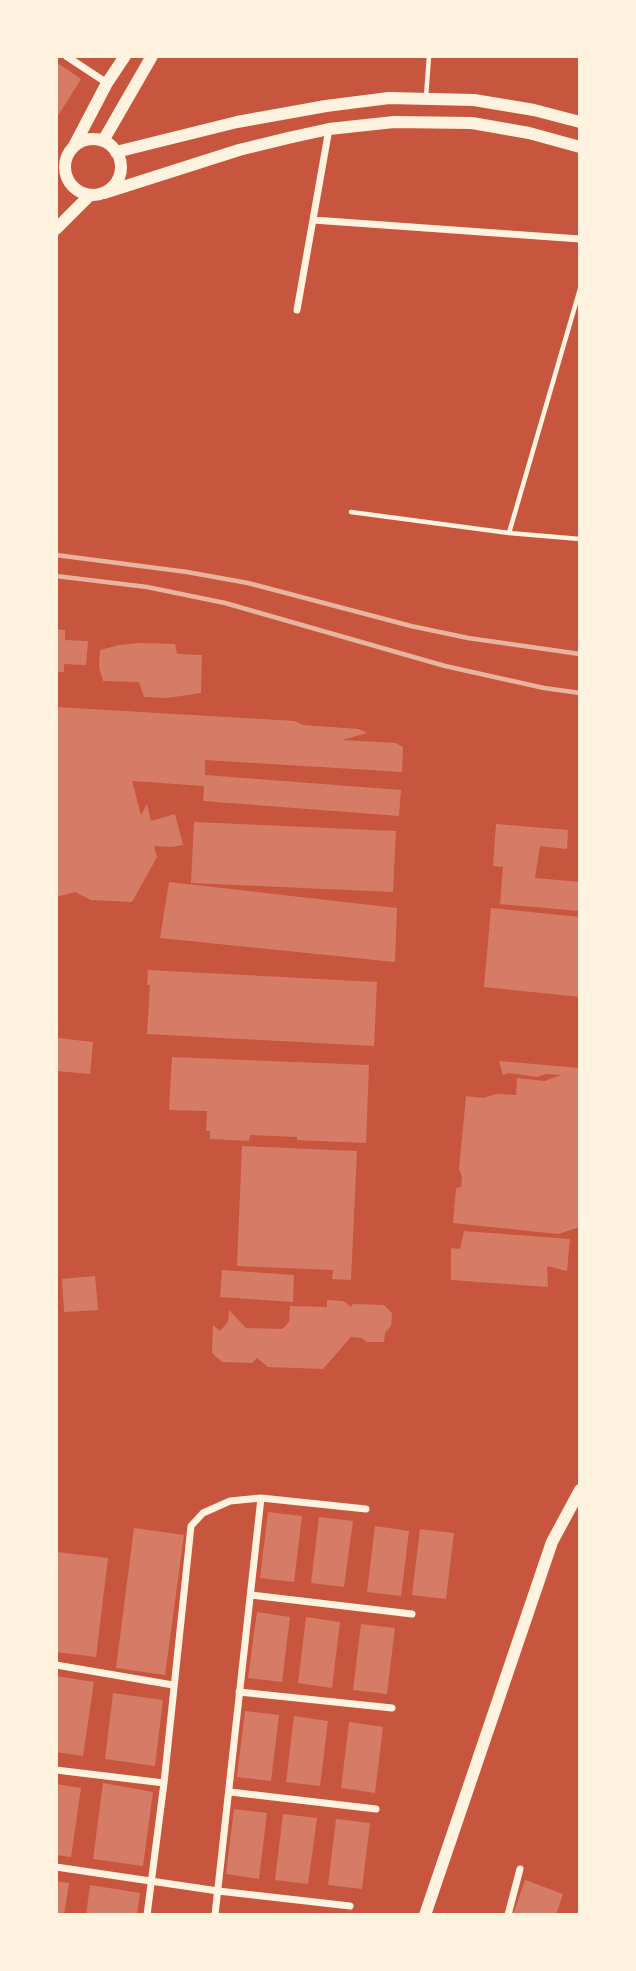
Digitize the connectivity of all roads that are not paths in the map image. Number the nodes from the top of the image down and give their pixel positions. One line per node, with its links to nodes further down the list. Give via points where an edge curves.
1 (66, 56): 5 (street)
2 (125, 56): 5 (street)
3 (152, 56): 9 (street)
4 (429, 56): 6 (lane)
5 (107, 83): 10 (street)
6 (426, 97): 7 (street, via 486,102); 12 (street, via 326,106)
7 (580, 122)
8 (329, 130): 11 (street, via 394,122 472,123); 14 (street, via 239,150); 16 (street)
9 (103, 141): 10 (street, via 82,141); 12 (street)
10 (74, 147): 13 (street)
11 (580, 147)
12 (116, 152): 14 (street, via 119,175)
13 (60, 172): 15 (street, via 72,186)
14 (104, 193): 15 (street)
15 (90, 195): 17 (street)
16 (313, 220): 18 (street); 20 (street)
17 (56, 229)
18 (580, 239)
19 (580, 289): 22 (lane)
20 (297, 310)
21 (351, 512): 22 (lane)
22 (509, 533): 23 (lane)
23 (580, 539)
24 (580, 1490): 44 (street, via 552,1542)
25 (261, 1498): 26 (street); 27 (street); 30 (street, via 230,1501 203,1513 191,1526)
26 (366, 1509)
27 (251, 1595): 28 (street); 31 (street)
28 (412, 1614)
29 (56, 1665): 30 (street)
30 (173, 1685): 34 (street)
31 (239, 1692): 32 (street); 35 (street)
32 (392, 1709)
33 (56, 1770): 34 (street)
34 (164, 1783): 39 (street)
35 (230, 1792): 36 (street); 40 (street)
36 (376, 1809)
37 (56, 1867): 39 (street)
38 (520, 1869): 45 (street)
39 (151, 1882): 40 (street); 42 (street)
40 (218, 1892): 41 (street); 43 (street)
41 (350, 1906)
42 (147, 1915)
43 (215, 1915)
44 (425, 1915)
45 (508, 1915)

